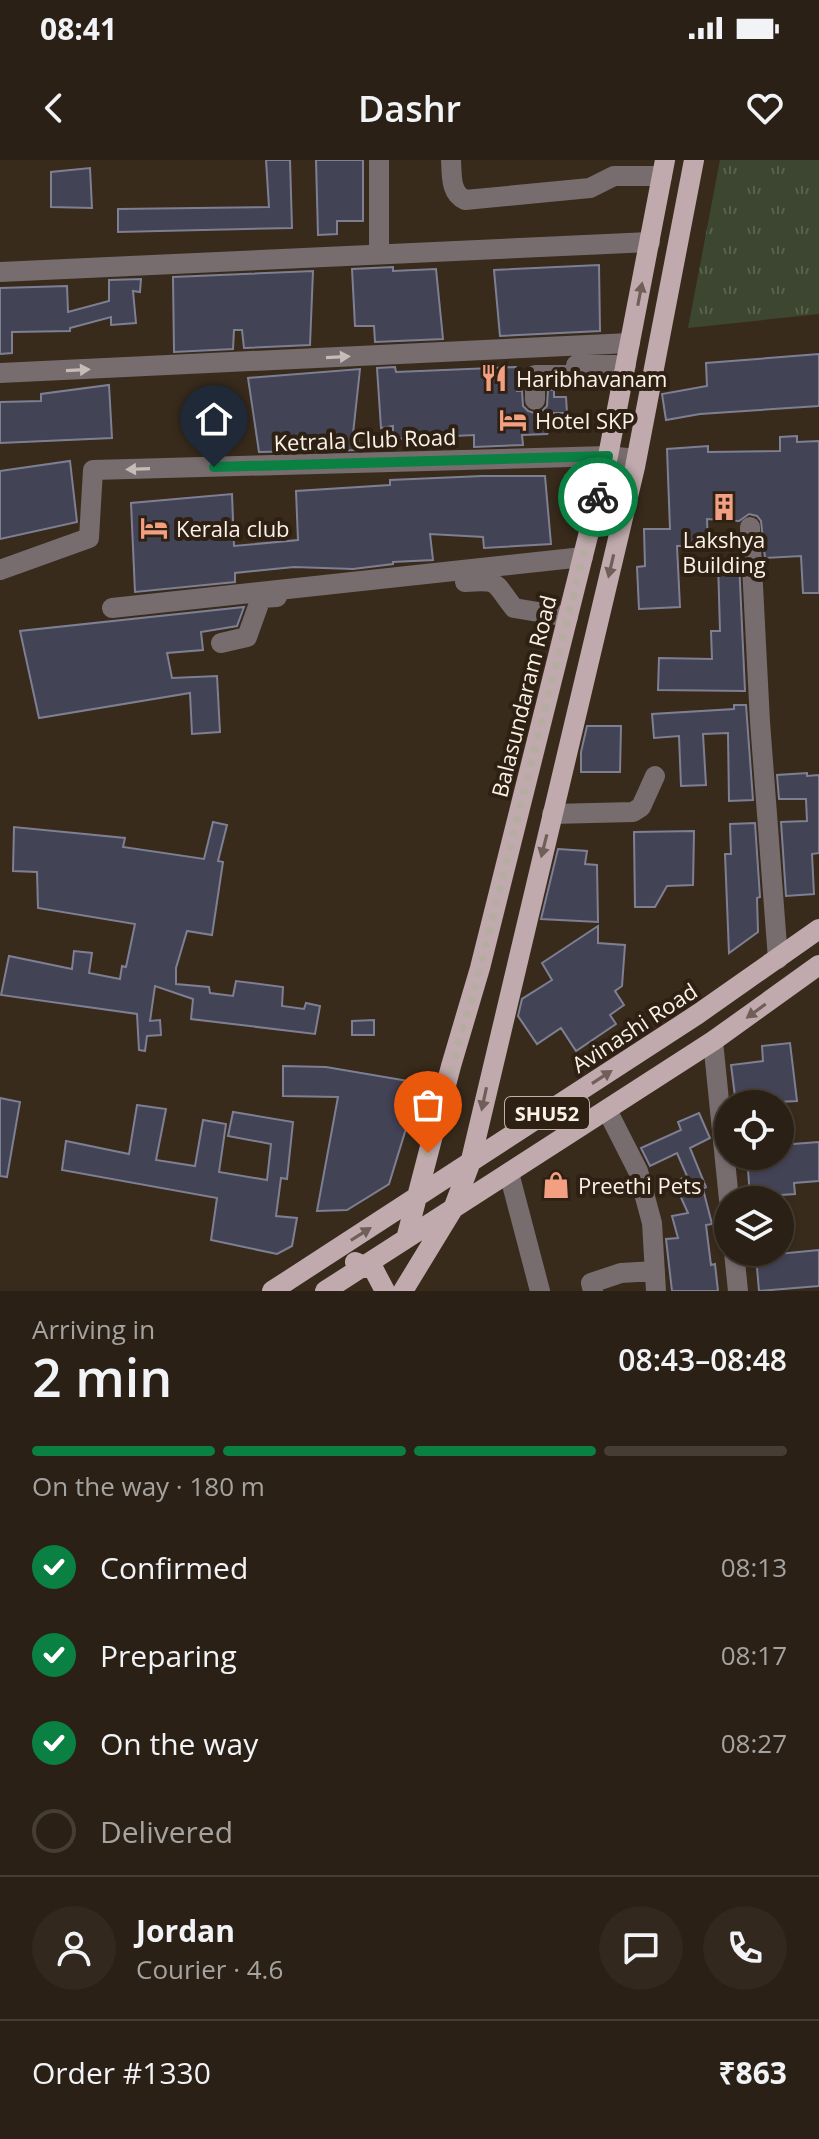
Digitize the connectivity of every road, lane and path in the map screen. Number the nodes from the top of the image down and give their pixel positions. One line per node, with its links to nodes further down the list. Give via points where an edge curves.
1 (379, 160): 7 (street)
2 (451, 160): 4 (street, via 452,185 465,200 590,188 614,176)
3 (694, 160): 5 (main road)
4 (662, 174): 5 (main road); 6 (main road, Balasundaram Road)
5 (688, 189): 14 (main road)
6 (650, 242): 7 (street); 9 (main road, Balasundaram Road, one-way to 6)
7 (379, 254): 8 (street)
8 (0, 272)
9 (630, 343): 10 (main road, Balasundaram Road); 11 (street, one-way to 9)
10 (626, 365): 12 (street, via 576,365 576,375 535,375); 13 (main road, Balasundaram Road)
11 (0, 373)
12 (535, 400)
13 (608, 456): 14 (street); 16 (main road, Balasundaram Road); 17 (street, Ketrala Club Road, one-way to 17, via 93,470 89,538)
14 (636, 459): 22 (main road, one-way to 22)
15 (750, 527): 24 (street)
16 (583, 557): 18 (street); 19 (main road, Balasundaram Road)
17 (0, 570)
18 (112, 608)
19 (568, 617): 20 (street, via 514,608 499,585 489,580 322,592 261,598 247,637); 31 (main road, Balasundaram Road)
20 (221, 643)
21 (655, 776): 22 (street, via 641,807 633,812)
22 (552, 814): 28 (main road, one-way to 28)
23 (819, 929): 24 (main road, Avinashi Road / SHU52)
24 (778, 959): 28 (main road, Avinashi Road / SHU52, one-way to 24)
25 (819, 965): 26 (main road, SHU52, one-way to 26)
26 (713, 1041): 27 (main road, SHU52); 30 (street)
27 (607, 1110): 29 (main road, SHU52); 37 (street, via 638,1171 652,1223)
28 (470, 1164): 31 (main road, Avinashi Road / SHU52); 32 (main road)
29 (509, 1173): 32 (main road, SHU52); 42 (street)
30 (728, 1186)
31 (417, 1198): 33 (main road, Balasundaram Road); 34 (main road, Avinashi Road / SHU52, one-way to 31)
32 (453, 1209): 33 (main road, SHU52); 41 (main road)
33 (406, 1239): 35 (main road, SHU52)
34 (318, 1261): 35 (main road, via 340,1258); 38 (main road, Avinashi Road / SHU52)
35 (364, 1265): 39 (main road, SHU52); 40 (main road, via 374,1270)
36 (735, 1266): 44 (street)
37 (655, 1281): 43 (street, via 621,1273 591,1283)
38 (272, 1291)
39 (325, 1291)
40 (385, 1291)
41 (403, 1291)
42 (540, 1291)
43 (593, 1291)
44 (738, 1291)

